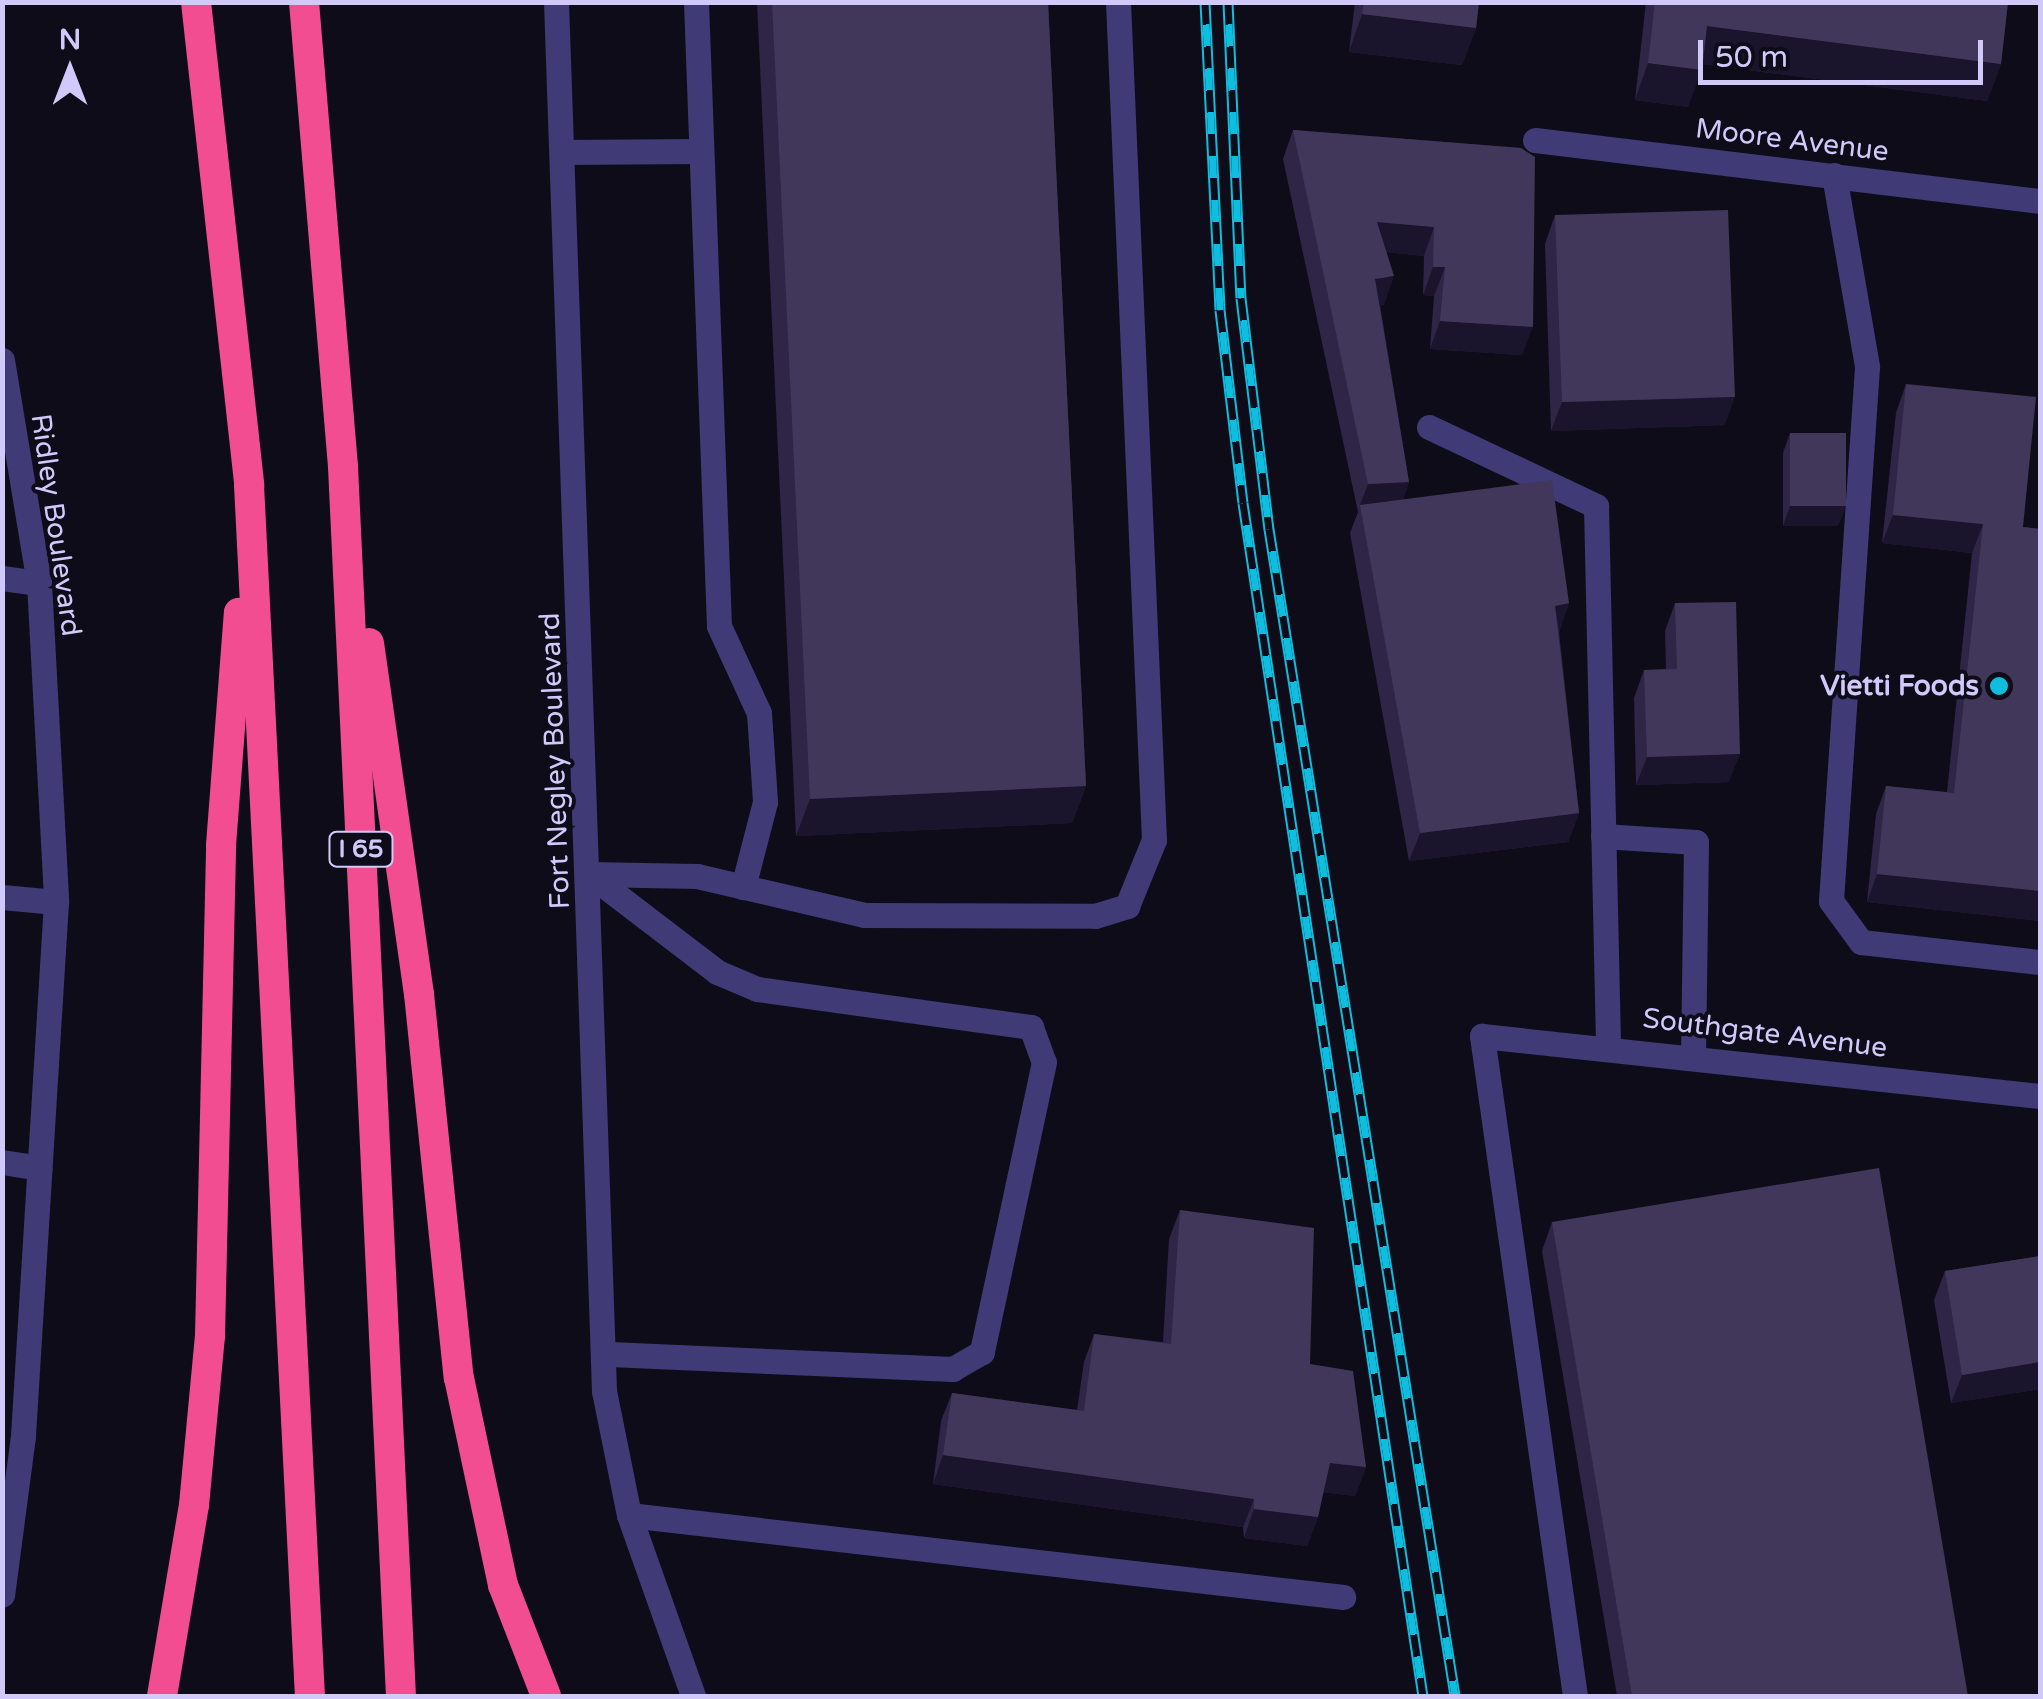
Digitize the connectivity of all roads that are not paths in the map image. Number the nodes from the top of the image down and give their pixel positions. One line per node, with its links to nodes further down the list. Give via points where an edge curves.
1 (196, 2): 14 (highway)
2 (304, 2): 13 (highway, I 65)
3 (556, 2): 8 (street, Fort Negley Boulevard)
4 (696, 2): 7 (street)
5 (1118, 2): 19 (street, via 1154,840 1144,874 1126,906 1095,916 864,915)
6 (1535, 140): 9 (street, Moore Avenue)
7 (701, 151): 8 (street); 19 (street, via 720,626 759,713 764,784)
8 (562, 152): 18 (street, Fort Negley Boulevard)
9 (1834, 174): 10 (street, Moore Avenue); 22 (street, via 1867,367 1831,900 1861,942)
10 (2040, 201)
11 (2, 360): 16 (street, Ridley Boulevard)
12 (1429, 427): 17 (street, via 1596,506)
13 (343, 466): 35 (highway, I 65); 36 (highway, via 419,994 458,1378 503,1585)
14 (249, 485): 33 (highway, via 221,845 210,1336 194,1504); 34 (highway)
15 (2, 578): 16 (street)
16 (39, 582): 21 (street, Ridley Boulevard)
17 (1603, 836): 23 (street); 24 (street, via 1696,842)
18 (589, 874): 19 (street, via 697,876); 28 (street, Fort Negley Boulevard); 28 (street, via 718,972 757,989 1032,1027 1044,1062 982,1352 953,1369)
19 (743, 887)
20 (2, 897): 21 (street)
21 (56, 902): 27 (street, Ridley Boulevard)
22 (2040, 962)
23 (1608, 1044): 24 (street, Southgate Avenue); 38 (street, Southgate Avenue, via 1482,1036)
24 (1693, 1054): 25 (street, Southgate Avenue)
25 (2040, 1096)
26 (2, 1162): 27 (street)
27 (40, 1168): 29 (street, Ridley Boulevard)
28 (603, 1354): 30 (street, Fort Negley Boulevard)
29 (12, 1435): 31 (street, Ridley Boulevard)
30 (630, 1515): 32 (street); 37 (street, Fort Negley Boulevard)
31 (2, 1594)
32 (1343, 1597)
33 (162, 1696)
34 (310, 1696)
35 (401, 1696)
36 (546, 1696)
37 (693, 1696)
38 (1575, 1696)

